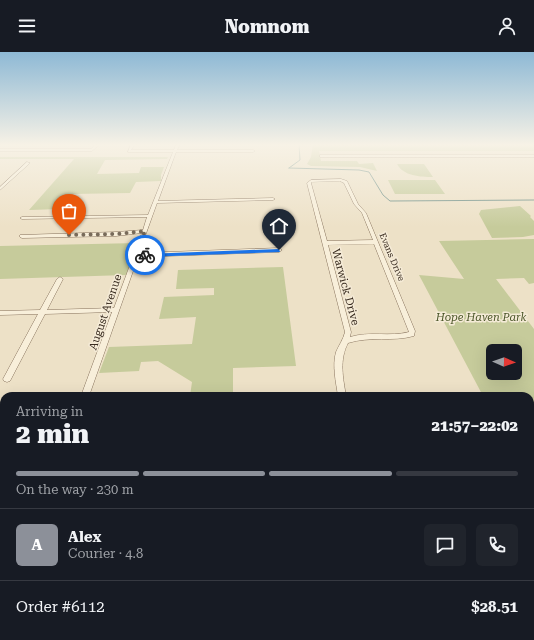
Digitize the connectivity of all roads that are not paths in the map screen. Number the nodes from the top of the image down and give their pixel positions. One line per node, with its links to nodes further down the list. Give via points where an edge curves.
1 (19, 171): 4 (street)
2 (167, 171): 6 (street, August Avenue)
3 (310, 182): 11 (street, Evans Drive, via 346,182 356,204 364,213); 12 (street, Warwick Drive)
4 (0, 190)
5 (273, 199): 6 (street)
6 (156, 202): 7 (street, August Avenue)
7 (151, 216): 8 (street); 9 (street, August Avenue)
8 (22, 218)
9 (145, 231): 10 (street); 14 (street, August Avenue)
10 (22, 236)
11 (375, 242): 12 (street); 19 (street, Evans Drive, via 412,334)
12 (325, 243): 19 (street, Warwick Drive, via 348,332)
13 (279, 250): 14 (street)
14 (136, 255): 16 (street, August Avenue)
15 (60, 279): 17 (street)
16 (116, 310): 17 (street); 21 (street, August Avenue)
17 (43, 311): 18 (street); 20 (street)
18 (0, 313)
19 (347, 342): 22 (street, Warwick Drive, via 340,351 338,366)
20 (7, 379)
21 (86, 392)
22 (341, 392)

